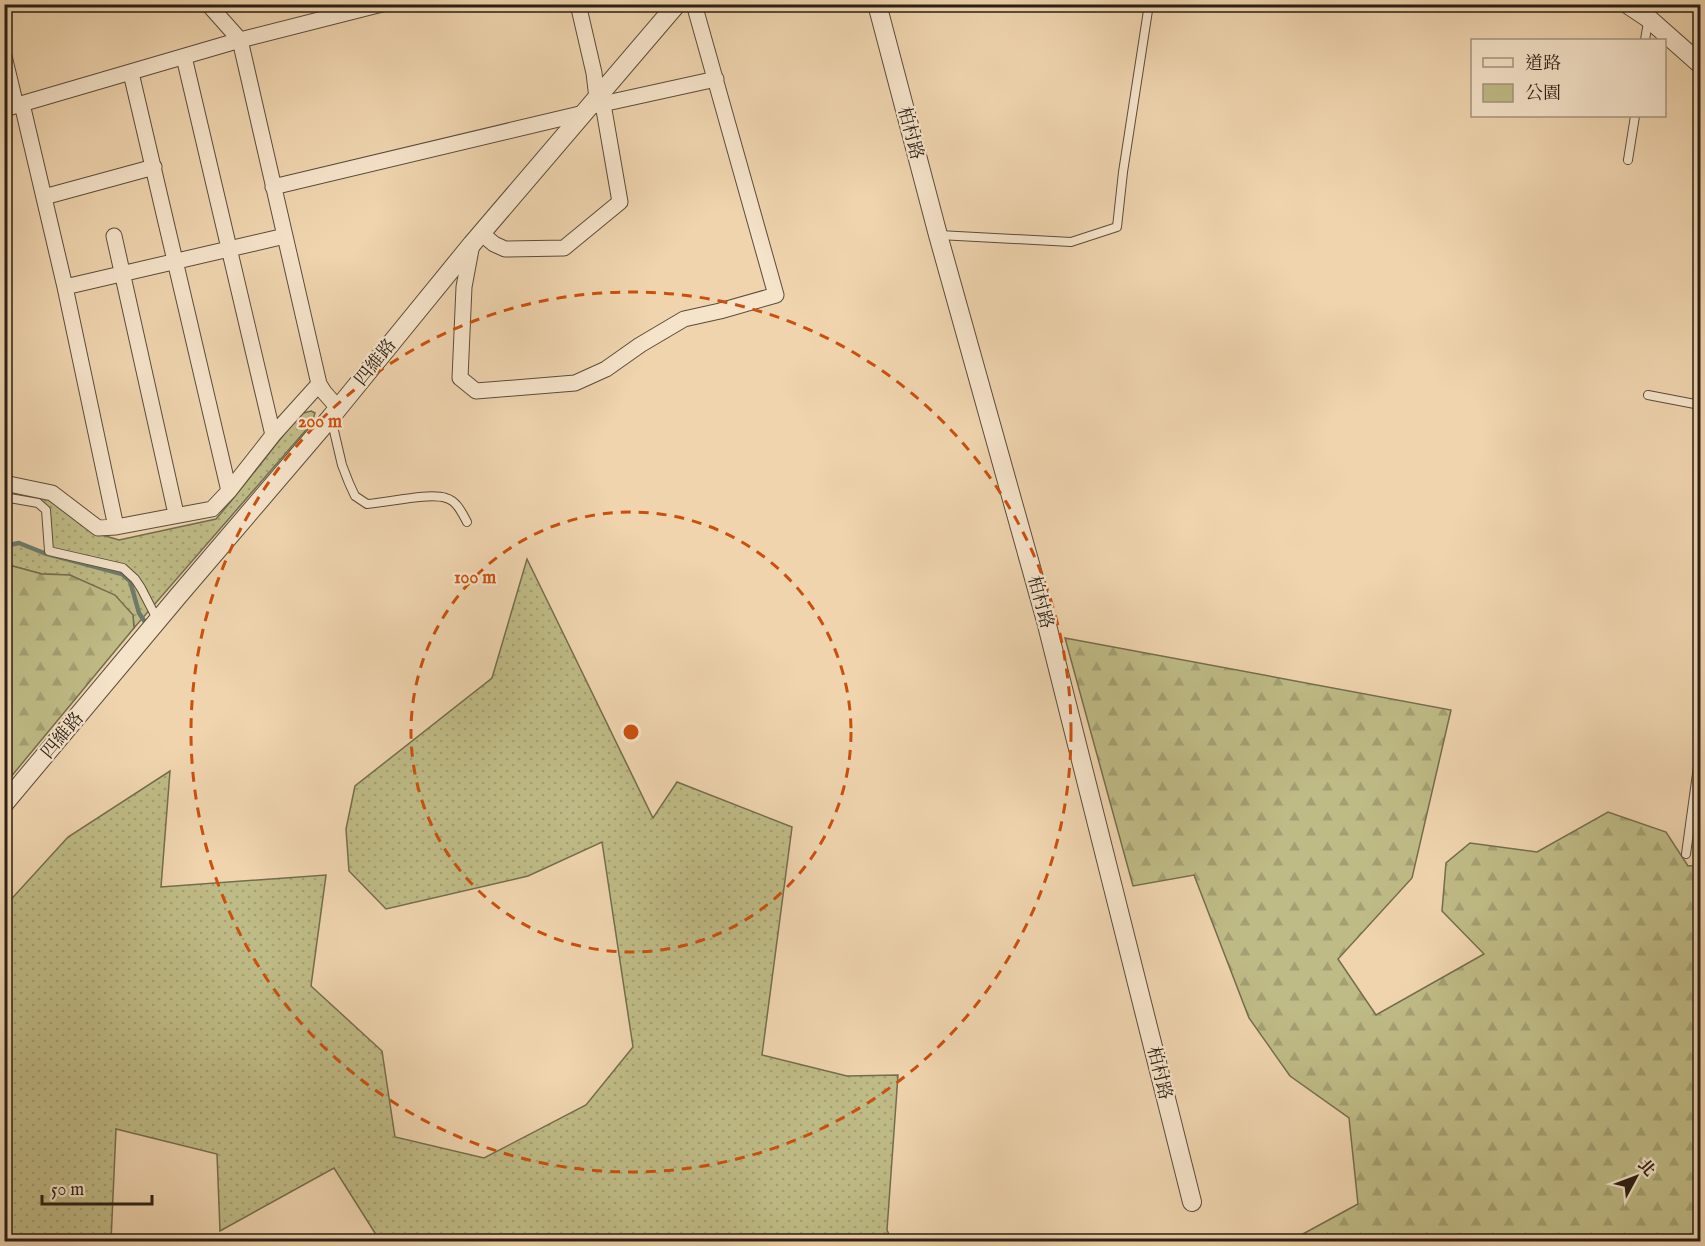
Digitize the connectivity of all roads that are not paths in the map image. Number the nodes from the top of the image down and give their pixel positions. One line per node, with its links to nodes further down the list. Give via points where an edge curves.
1 (208, 4): 11 (street)
2 (382, 4): 11 (street)
3 (578, 4): 18 (street, via 594,73)
4 (677, 4): 18 (street, 四維路)
5 (694, 4): 16 (street)
6 (877, 4): 24 (street, 柏村路)
7 (1149, 4): 24 (lane, via 1118,227 1071,242)
8 (1627, 4): 9 (street)
9 (1650, 11): 10 (lane); 14 (street)
10 (1645, 39)
11 (240, 40): 13 (street); 22 (street)
12 (4, 56): 17 (street)
13 (184, 57): 15 (street); 28 (street)
14 (1698, 60)
15 (130, 73): 17 (street); 21 (street)
16 (716, 79): 18 (street); 27 (street, via 776,295 684,319 606,369 575,383 476,391 460,378 464,287)
17 (14, 106): 23 (street)
18 (593, 106): 22 (street); 27 (street, 四維路); 27 (street, via 620,202 564,248 505,249)
19 (1635, 117): 20 (lane)
20 (1628, 160)
21 (153, 167): 23 (street); 29 (street)
22 (273, 187): 26 (street)
23 (44, 197): 31 (street)
24 (938, 235): 47 (street, 柏村路, via 1046,621)
25 (114, 236): 30 (street)
26 (285, 237): 28 (street); 32 (street)
27 (477, 239): 35 (street, 四維路)
28 (230, 249): 29 (street); 36 (street)
29 (176, 261): 30 (street); 38 (street)
30 (123, 274): 31 (street); 40 (street)
31 (65, 287): 42 (street)
32 (319, 384): 35 (street); 36 (street)
33 (1648, 395): 34 (lane)
34 (1701, 405)
35 (334, 412): 41 (lane, via 342,465 355,496 367,504 431,496 447,498 457,504); 43 (street, 四維路)
36 (273, 435): 38 (street)
37 (4, 483): 42 (street, via 52,493 98,528)
38 (229, 491): 40 (street, via 212,508)
39 (4, 497): 43 (lane, via 38,503 46,510 50,551 123,568 141,588)
40 (176, 514): 42 (street)
41 (467, 522)
42 (116, 527)
43 (158, 621): 45 (street, 四維路)
44 (1701, 752): 46 (lane)
45 (4, 804)
46 (1686, 854)
47 (1192, 1202)

